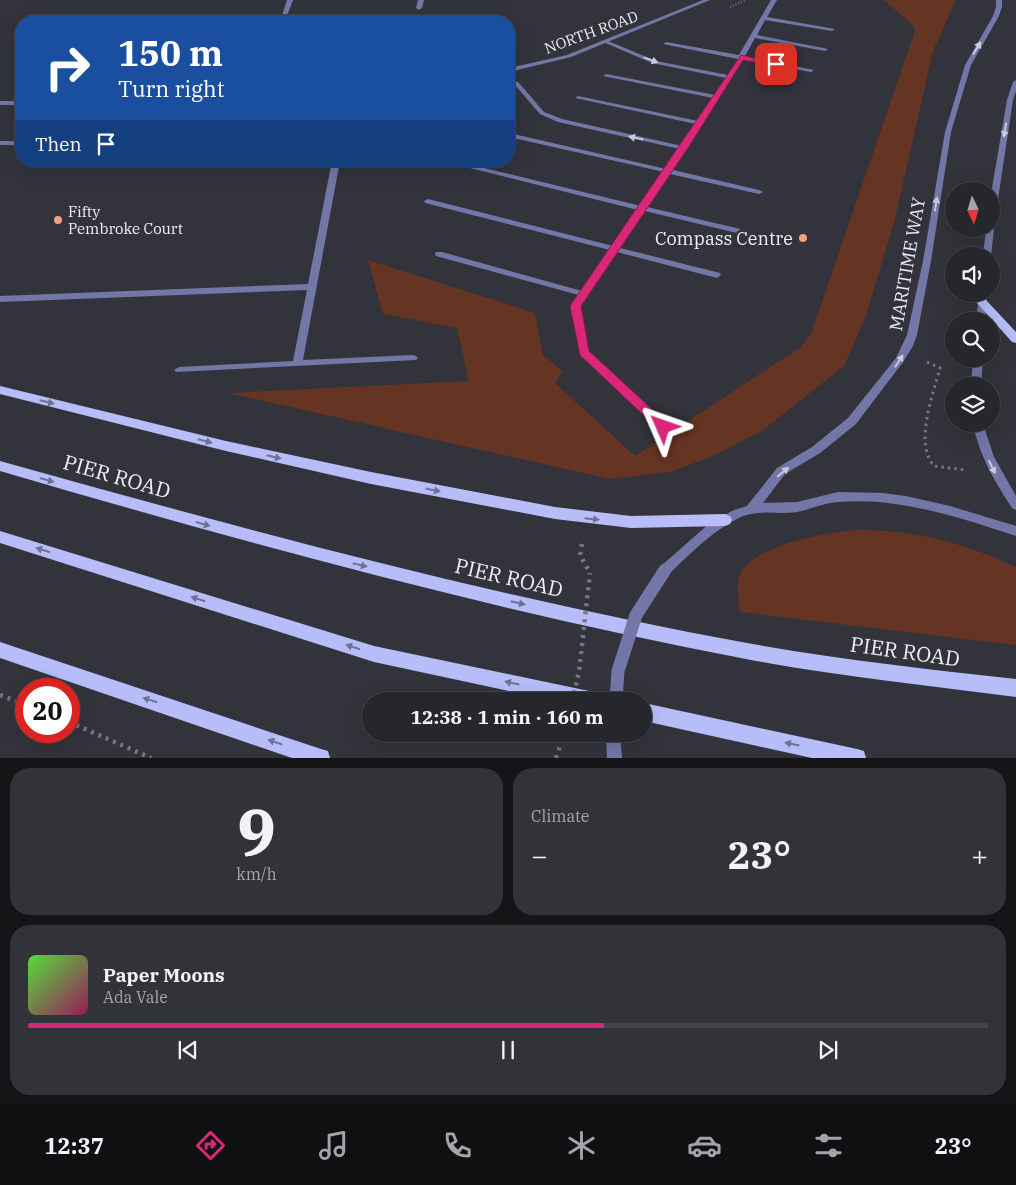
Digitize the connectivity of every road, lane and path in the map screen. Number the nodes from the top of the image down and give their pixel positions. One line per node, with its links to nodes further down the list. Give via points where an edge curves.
1 (290, 0): 7 (street)
2 (420, 0): 6 (street)
3 (707, 0): 11 (street, NORTH ROAD)
4 (774, 0): 8 (street)
5 (998, 0): 46 (street, MARITIME WAY, one-way to 5, via 912,336 919,302 948,132 968,65 998,11)
6 (419, 8)
7 (284, 15)
8 (763, 18): 9 (street); 10 (street)
9 (832, 29)
10 (753, 36): 13 (street); 14 (street)
11 (606, 42): 15 (street, NORTH ROAD, via 569,56); 18 (street, one-way to 18, via 654,62)
12 (666, 44): 14 (street)
13 (825, 49)
14 (741, 57): 16 (street); 18 (street)
15 (515, 69)
16 (811, 70)
17 (606, 76): 21 (street)
18 (730, 77): 21 (street)
19 (1016, 82): 33 (street, one-way to 33, via 1010,100)
20 (515, 83): 29 (street, one-way to 20, via 560,121 542,113)
21 (717, 97): 25 (street)
22 (578, 98): 25 (street)
23 (15, 103): 24 (street)
24 (0, 104)
25 (700, 123): 29 (street)
26 (515, 136): 32 (street)
27 (15, 142): 28 (street)
28 (0, 143)
29 (684, 148): 32 (street)
30 (335, 167): 41 (street)
31 (470, 167): 36 (street)
32 (668, 171): 34 (street); 36 (street)
33 (997, 182)
34 (759, 192)
35 (428, 201): 38 (street)
36 (642, 208): 37 (street); 38 (street)
37 (737, 231)
38 (615, 249): 40 (street); 42 (street)
39 (440, 254): 42 (street)
40 (717, 275)
41 (312, 287): 43 (street); 48 (street)
42 (584, 294): 51 (street, via 576,306 584,353)
43 (0, 299)
44 (985, 302): 45 (main road)
45 (1016, 339)
46 (904, 353): 54 (path, via 940,368 924,427 930,464); 56 (street, MARITIME WAY, one-way to 46, via 781,470 816,450 852,420)
47 (413, 358): 48 (street)
48 (297, 364): 49 (street)
49 (179, 370)
50 (0, 390): 57 (main road, one-way to 57, via 342,472 555,513 631,522)
51 (663, 427)
52 (980, 432): 54 (street, one-way to 54)
53 (0, 466): 62 (main road, PIER ROAD, one-way to 62, via 307,552 566,614 748,651)
54 (995, 474): 55 (street)
55 (1016, 504)
56 (751, 509): 57 (street); 58 (street, via 797,507 836,497 886,498 960,513)
57 (725, 520): 65 (street, bridge, via 665,570 636,615 618,672)
58 (1016, 531)
59 (0, 537): 63 (main road, one-way to 59, via 374,654)
60 (580, 555): 64 (path, bridge, via 590,573)
61 (0, 650): 74 (main road, one-way to 61)
62 (1016, 688)
63 (552, 692)
64 (574, 692)
65 (617, 692)
66 (0, 695): 67 (path)
67 (15, 701)
68 (652, 714): 76 (main road, one-way to 68)
69 (80, 727): 73 (path)
70 (561, 742): 72 (path)
71 (614, 742): 75 (street)
72 (557, 756)
73 (151, 758)
74 (321, 758)
75 (615, 758)
76 (857, 758)

